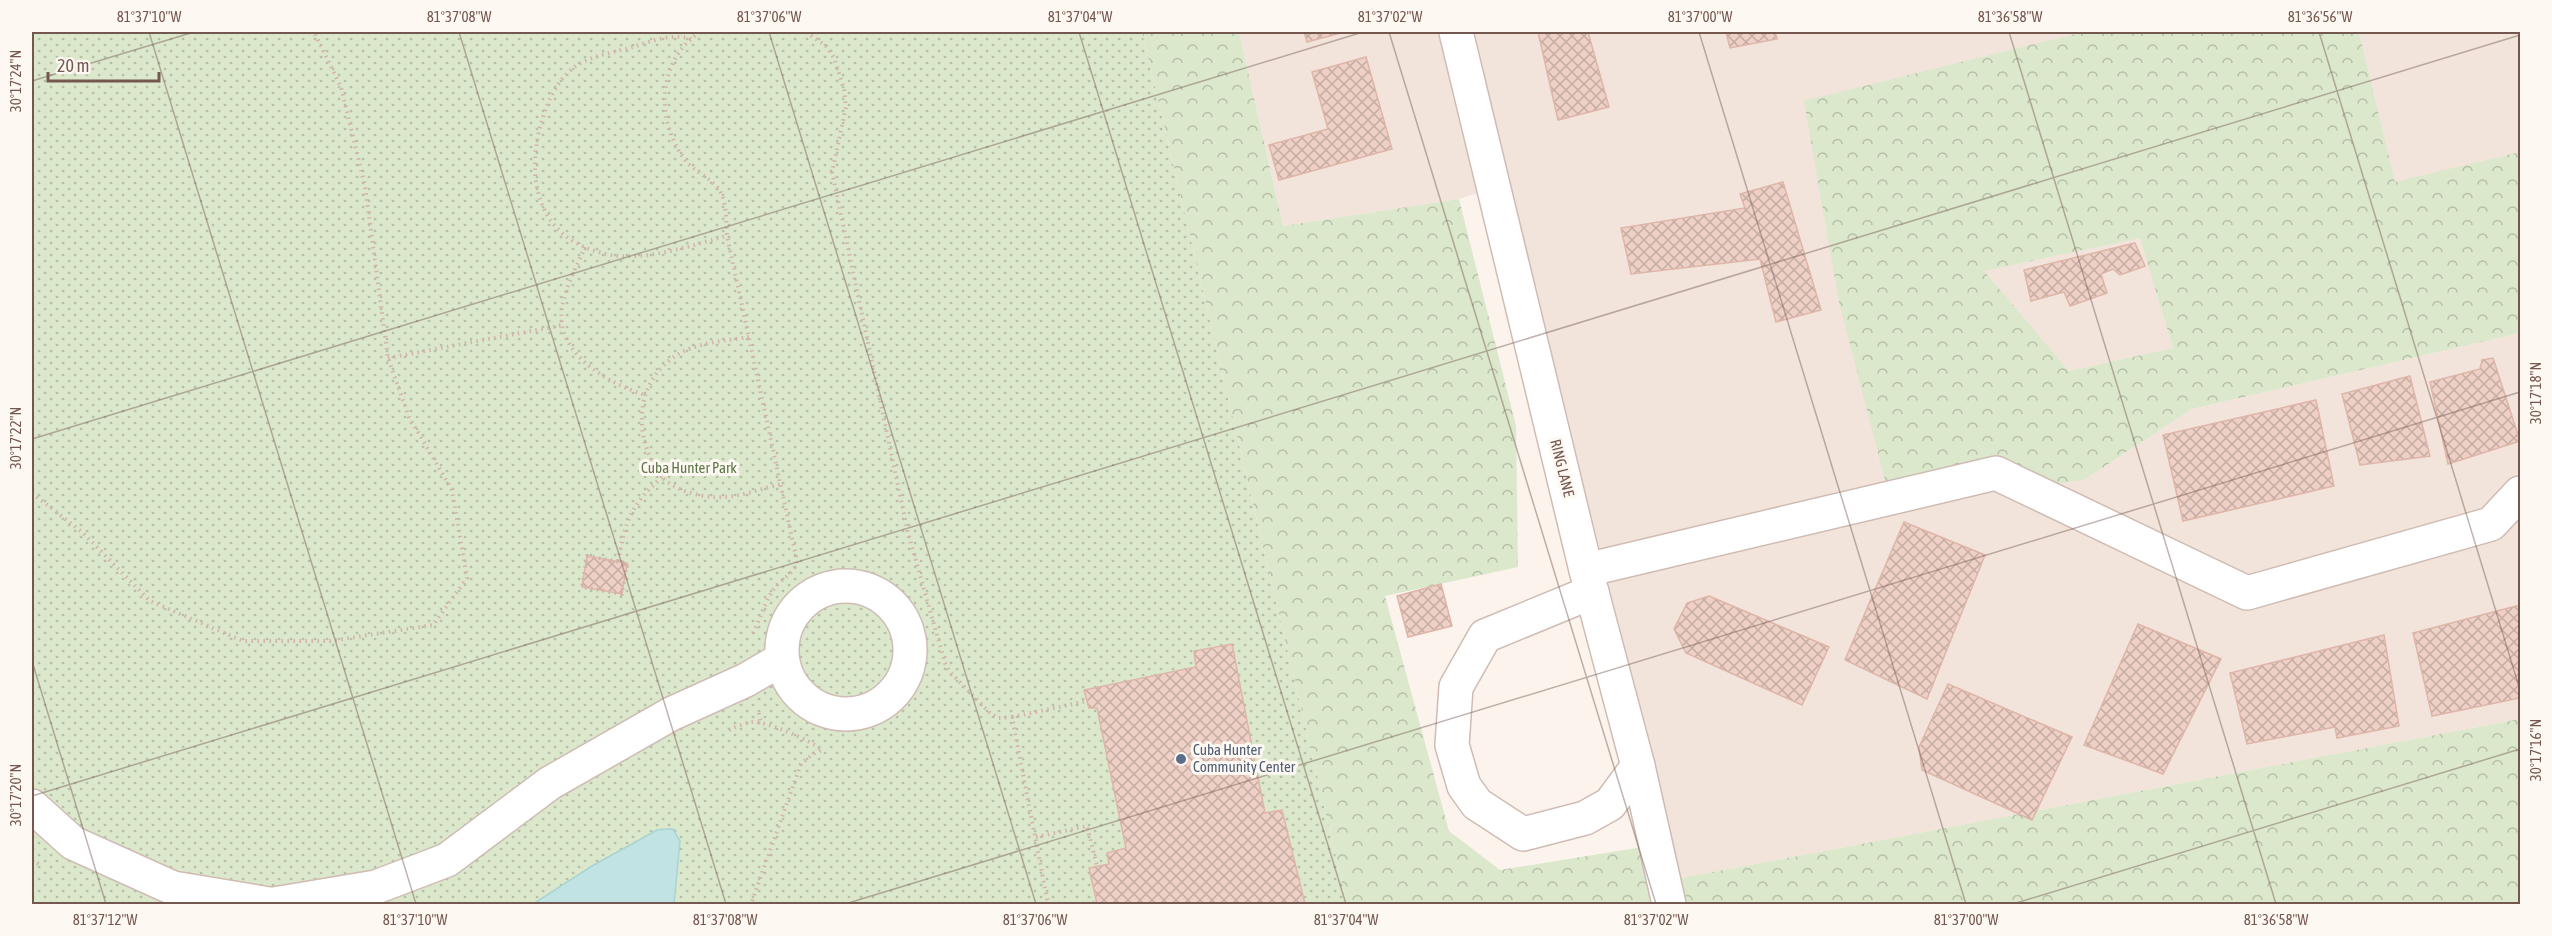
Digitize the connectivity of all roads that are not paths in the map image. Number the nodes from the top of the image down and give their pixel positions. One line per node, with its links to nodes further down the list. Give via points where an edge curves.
1 (1456, 32): 3 (street, RING LANE)
2 (2520, 493): 3 (street, via 2491,524 2247,593 1996,473)
3 (1589, 581): 5 (street, RING LANE); 5 (street, via 1485,636 1456,687 1452,745 1464,786 1477,804 1523,834 1585,819 1610,804)
4 (782, 659): 8 (street, via 671,714 550,783 447,860 376,887)
5 (1638, 766): 9 (street, RING LANE)
6 (32, 806): 7 (street, via 72,843 173,888)
7 (269, 904)
8 (274, 904)
9 (1670, 904)

